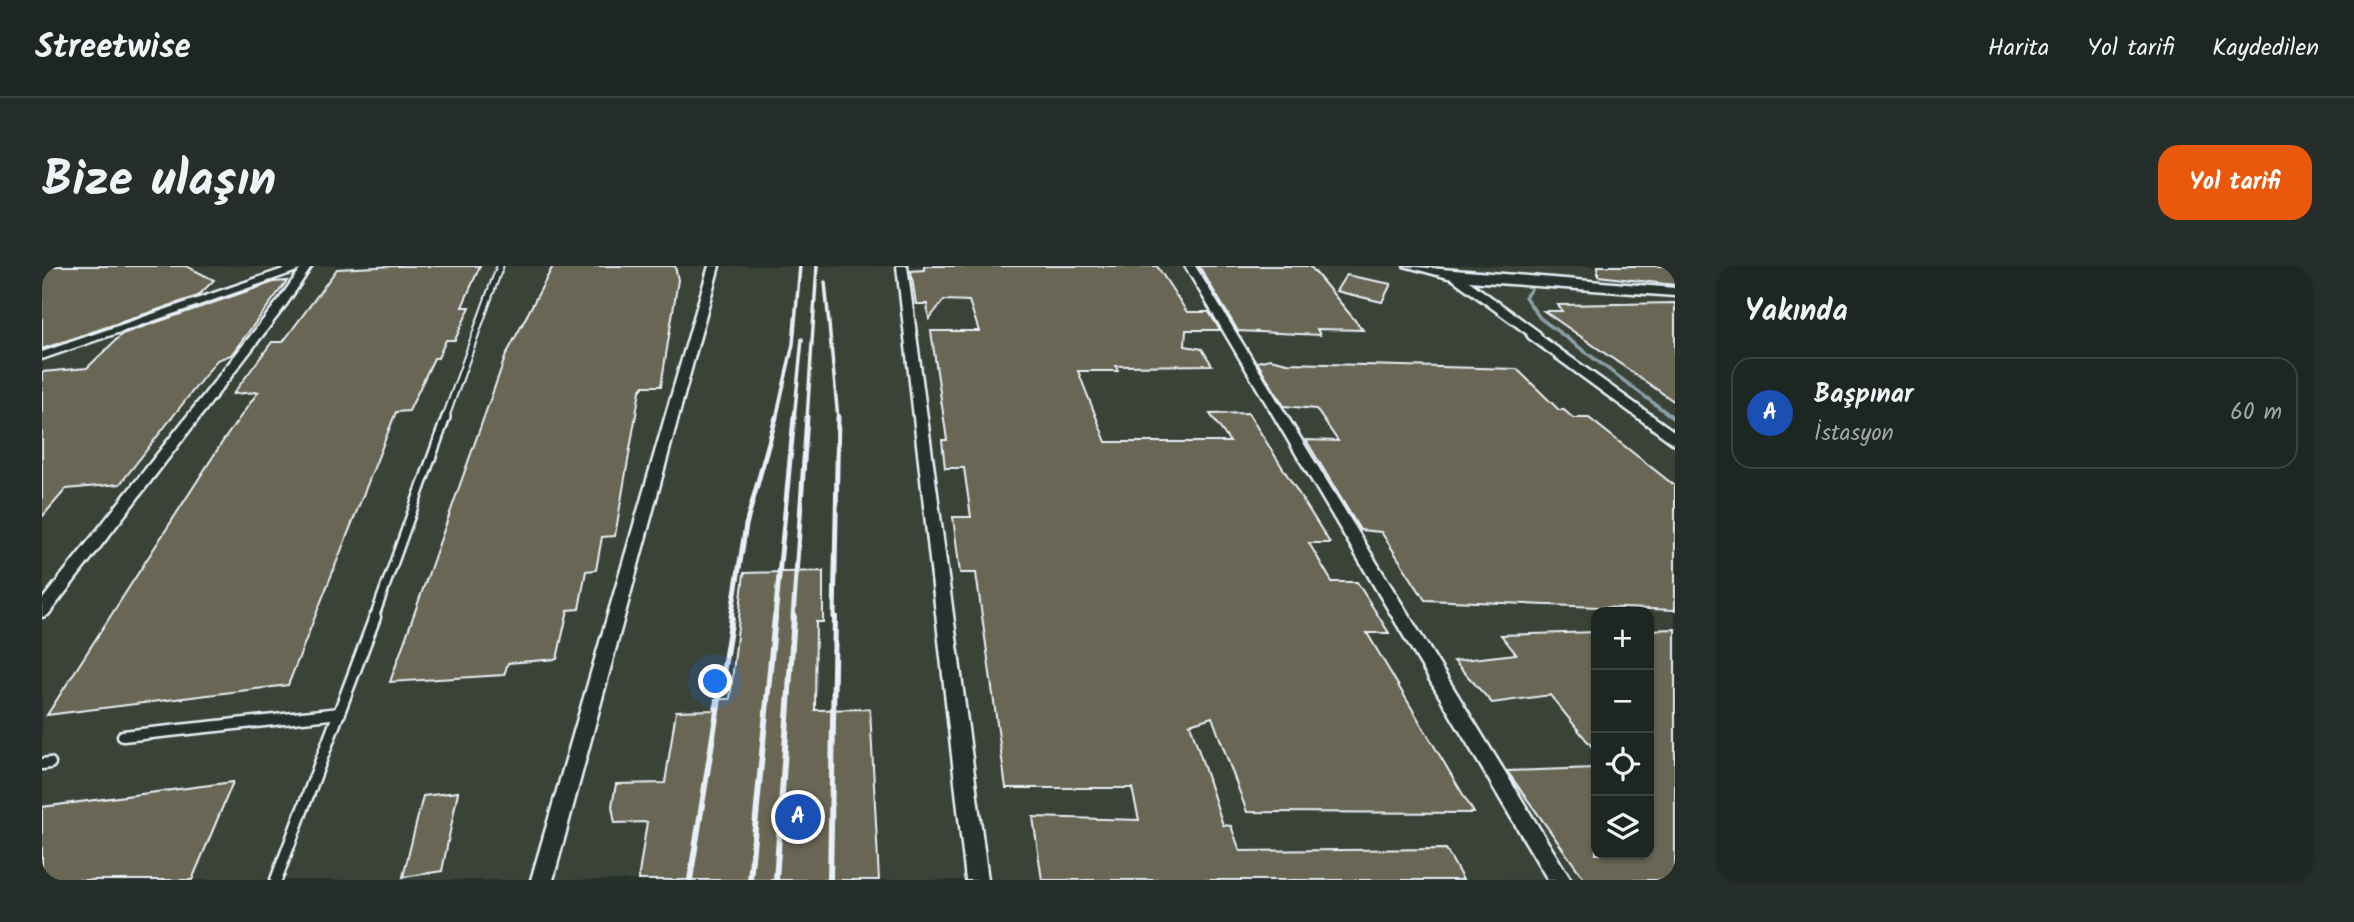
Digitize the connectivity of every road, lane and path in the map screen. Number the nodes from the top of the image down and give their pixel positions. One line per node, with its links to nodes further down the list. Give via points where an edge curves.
1 (301, 266): 13 (street)
2 (307, 266): 15 (street)
3 (500, 266): 16 (lane)
4 (714, 266): 19 (street)
5 (902, 266): 20 (street)
6 (1190, 266): 21 (street)
7 (1410, 266): 9 (street)
8 (1481, 270): 9 (street); 10 (street); 11 (street); 12 (street, via 1495,293)
9 (1450, 271): 12 (street)
10 (1675, 286)
11 (1675, 292)
12 (1534, 335): 14 (main road)
13 (42, 356)
14 (1675, 440)
15 (42, 611)
16 (340, 713): 17 (lane); 18 (lane)
17 (123, 736)
18 (276, 880)
19 (542, 880)
20 (978, 880)
21 (1560, 880)

